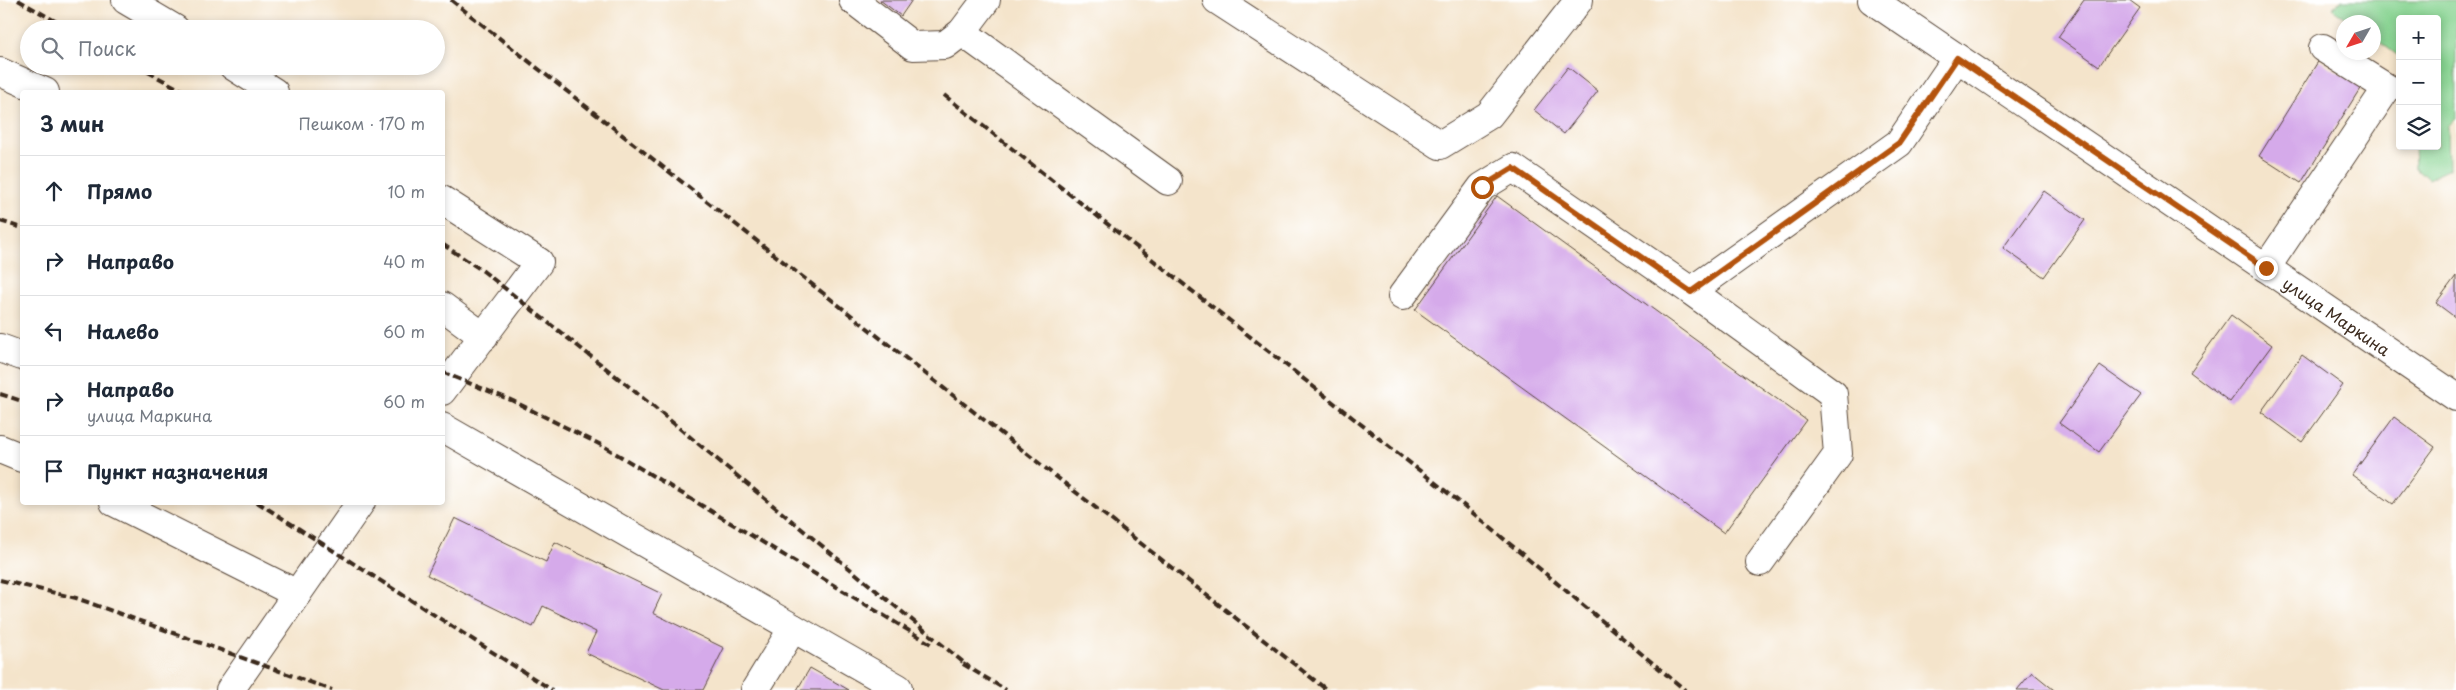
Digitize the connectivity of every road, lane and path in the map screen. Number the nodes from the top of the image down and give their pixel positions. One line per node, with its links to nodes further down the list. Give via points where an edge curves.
1 (126, 0): 7 (street)
2 (853, 0): 8 (street, via 912,46 945,45)
3 (986, 0): 8 (street)
4 (1217, 0): 5 (street, via 1440,145 1489,115)
5 (1579, 0)
6 (1872, 0): 10 (street, улица Маркина)
7 (159, 20)
8 (962, 32): 15 (street)
9 (2323, 48): 17 (street, via 2387,88)
10 (1957, 58): 17 (street, улица Маркина); 18 (street, via 1899,143)
11 (0, 72): 13 (street)
12 (247, 75): 14 (street)
13 (40, 90)
14 (271, 90)
15 (1168, 180)
16 (445, 202): 21 (street, via 539,262)
17 (2266, 268): 25 (street, улица Маркина)
18 (1691, 292): 19 (street, via 1513,168 1482,187); 31 (street, via 1833,394 1838,454)
19 (1402, 296)
20 (445, 308): 21 (street)
21 (484, 337): 24 (street)
22 (0, 348): 23 (street)
23 (20, 355)
24 (445, 387)
25 (2456, 397)
26 (445, 429): 33 (street)
27 (0, 449): 28 (street)
28 (20, 457)
29 (120, 505): 32 (street)
30 (359, 505): 32 (street)
31 (1760, 562)
32 (297, 594): 35 (street)
33 (793, 628): 34 (street); 36 (street)
34 (898, 688)
35 (230, 690)
36 (755, 690)

